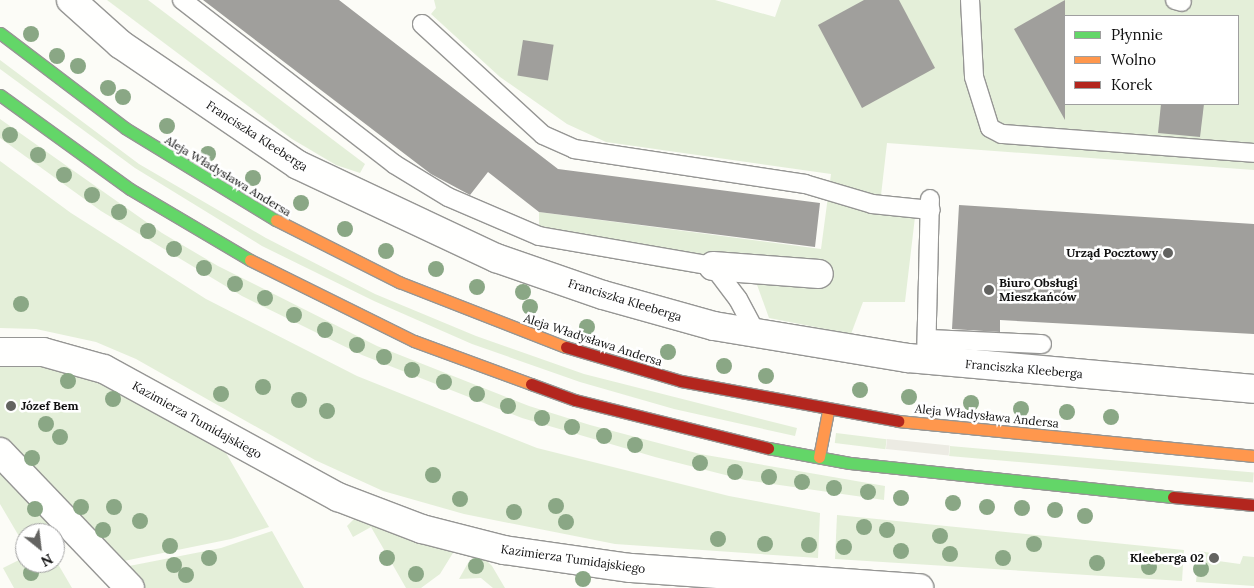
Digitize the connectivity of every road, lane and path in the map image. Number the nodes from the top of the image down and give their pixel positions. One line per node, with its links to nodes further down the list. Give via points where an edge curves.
1 (71, 0): 10 (street, Franciszka Kleeberga, via 120,44 298,165 496,258 603,295)
2 (182, 0): 8 (lane, via 394,164 448,198 539,236)
3 (970, 0): 7 (lane, via 974,77 990,128 1002,134)
4 (422, 24): 12 (lane, via 543,135 574,149 805,184 872,204 930,204)
5 (0, 33): 15 (main road, Aleja Władysława Andersa, via 110,117 176,162 289,228 399,282 576,351 681,381)
6 (0, 95): 18 (main road, via 108,174 189,226 278,276 414,341 520,382 636,418)
7 (1254, 153)
8 (713, 266): 9 (street); 10 (lane, via 738,299)
9 (819, 274)
10 (757, 334): 12 (street, Franciszka Kleeberga)
11 (1042, 344): 12 (lane)
12 (926, 350): 14 (street, Franciszka Kleeberga)
13 (0, 352): 21 (street, Kazimierza Tumidajskiego, via 43,352 104,369 338,497 422,529 504,550 632,568)
14 (1254, 389)
15 (828, 411): 17 (main road, Aleja Władysława Andersa, via 939,427); 18 (main road)
16 (0, 452): 20 (street)
17 (1254, 456)
18 (819, 457): 19 (main road, via 898,470)
19 (1254, 505)
20 (130, 588)
21 (919, 588)

